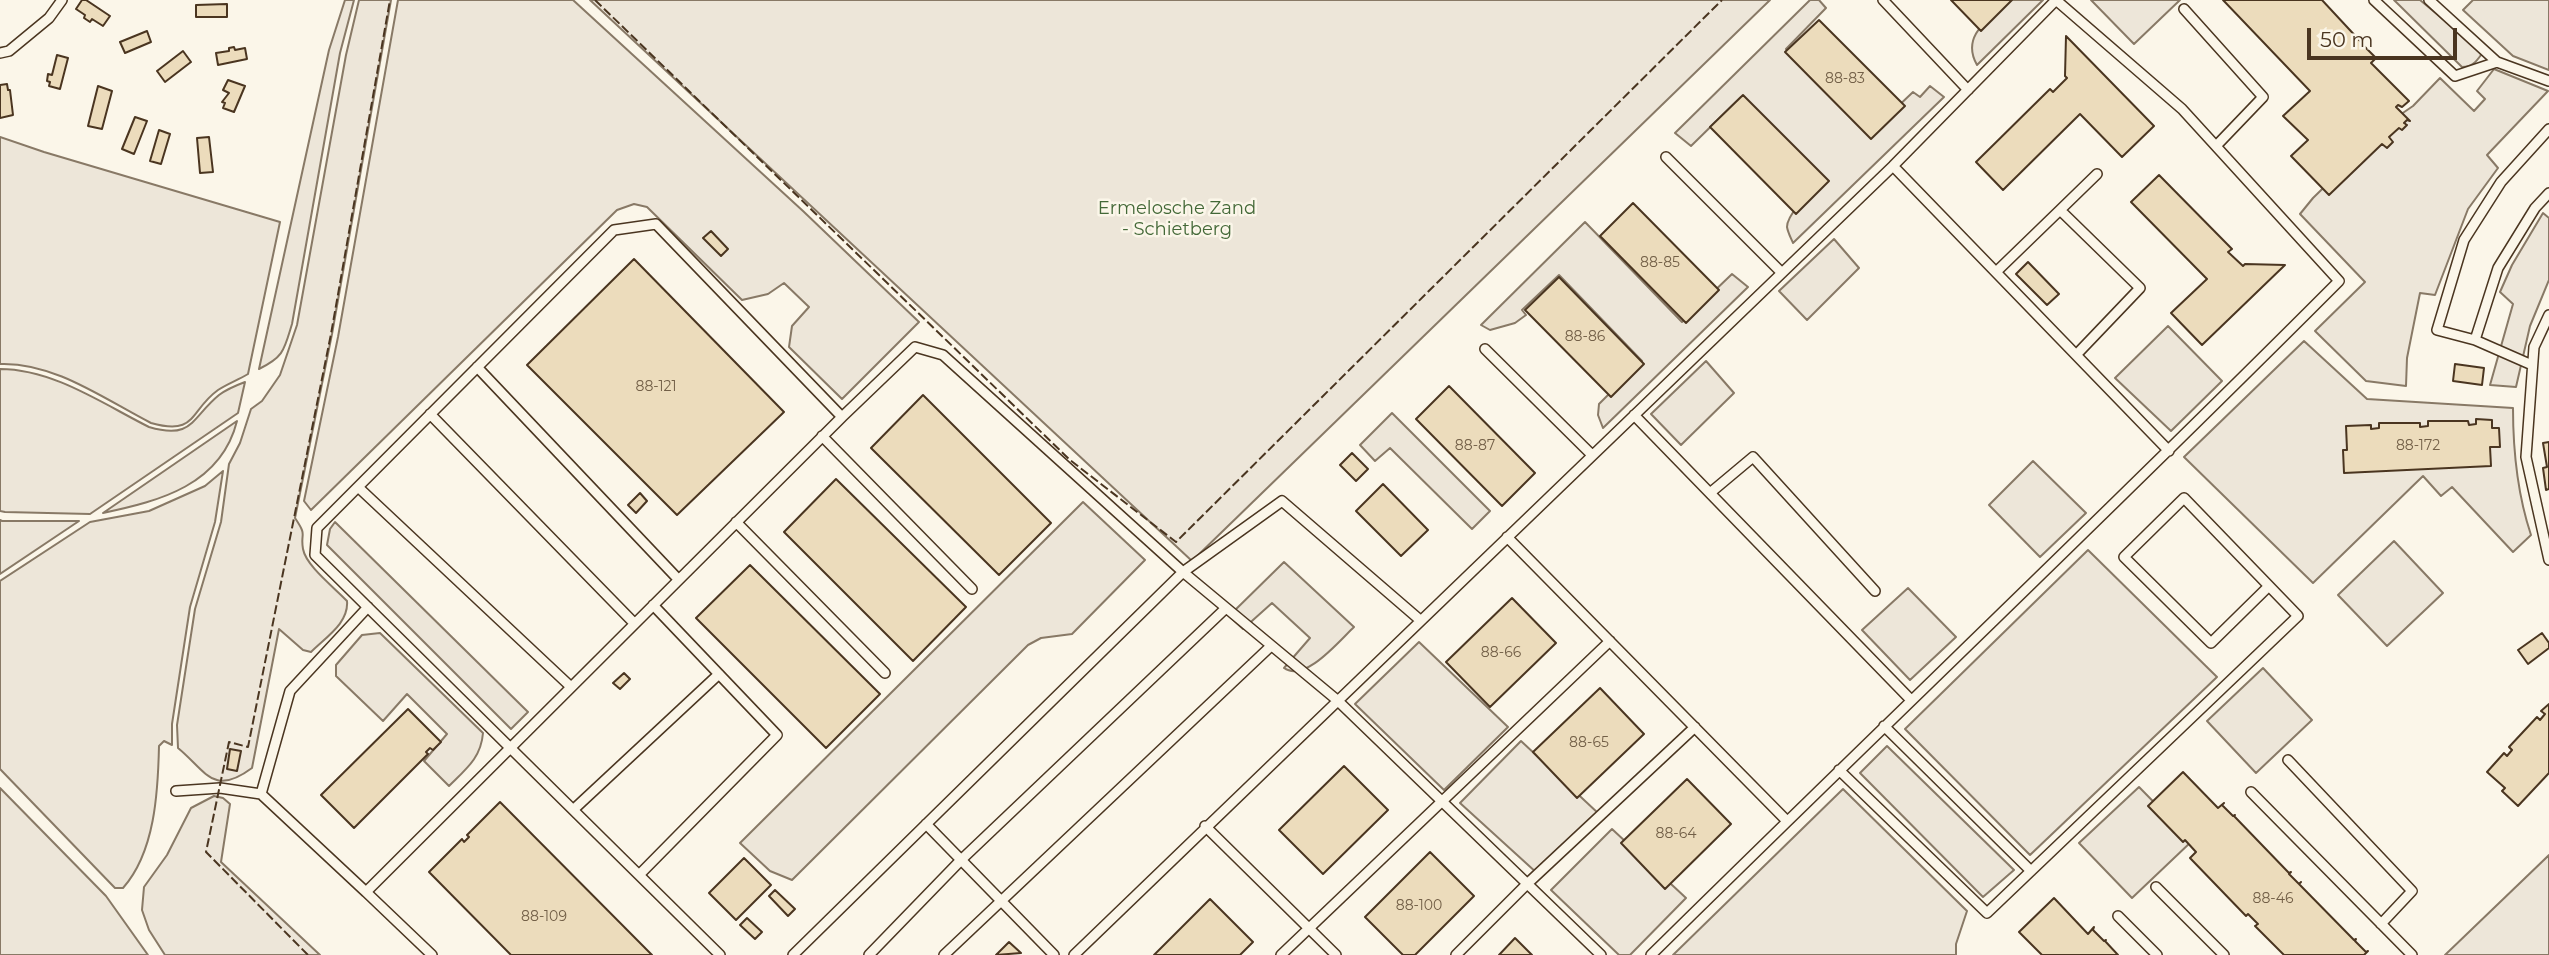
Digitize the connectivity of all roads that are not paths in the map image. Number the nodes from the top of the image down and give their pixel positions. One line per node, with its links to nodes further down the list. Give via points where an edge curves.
1 (62, 0): 7 (lane, via 49,18 9,51)
2 (1883, 0): 10 (lane)
3 (2056, 0): 10 (lane); 12 (lane, via 2182,109)
4 (2374, 0): 8 (lane, via 2455,76)
5 (2432, 1): 8 (lane)
6 (2184, 9): 12 (lane, via 2263,97)
7 (0, 53)
8 (2497, 62): 9 (lane)
9 (2549, 81)
10 (1968, 90): 14 (lane)
11 (2549, 129): 21 (lane, via 2501,182 2464,240 2437,330)
12 (2216, 146): 30 (lane, via 2339,281)
13 (1666, 157): 19 (lane)
14 (1893, 166): 18 (lane); 19 (lane)
15 (2098, 174): 17 (lane)
16 (2549, 192): 21 (lane, via 2498,268)
17 (2060, 210): 18 (lane); 23 (lane, via 2140,288)
18 (1996, 272): 23 (lane)
19 (1782, 273): 27 (lane)
20 (2549, 315): 24 (lane, via 2534,346)
21 (2475, 340): 24 (lane)
22 (1485, 349): 31 (lane)
23 (2076, 355): 30 (lane)
24 (2532, 365): 36 (lane, via 2526,457)
25 (477, 367): 26 (lane); 28 (lane, via 614,229 656,224); 38 (lane)
26 (430, 414): 32 (lane); 46 (lane)
27 (1634, 415): 31 (lane); 33 (lane)
28 (842, 417): 29 (lane); 37 (lane, via 915,347 943,355)
29 (822, 436): 34 (lane); 40 (lane)
30 (2169, 451): 53 (lane)
31 (1592, 455): 35 (lane)
32 (358, 486): 43 (lane, via 317,528 315,555); 51 (lane)
33 (1710, 493): 41 (lane, via 1753,457); 53 (lane)
34 (736, 522): 38 (lane); 49 (lane)
35 (1507, 537): 45 (lane); 47 (lane)
36 (2549, 560)
37 (1183, 572): 44 (lane); 45 (lane, via 1282,502); 65 (lane)
38 (678, 579): 42 (lane)
39 (2269, 586): 39 (lane, via 2184,498 2124,557 2211,643); 68 (lane, via 2298,616)
40 (972, 589)
41 (1875, 591)
42 (653, 605): 46 (lane); 50 (lane)
43 (368, 607): 56 (lane); 61 (lane, via 290,691)
44 (1226, 608): 48 (lane); 67 (lane)
45 (1420, 620): 52 (lane)
46 (634, 623): 51 (lane)
47 (1610, 641): 55 (lane); 62 (lane)
48 (1272, 646): 52 (lane); 73 (lane)
49 (886, 673)
50 (719, 674): 63 (lane); 69 (lane, via 777,735)
51 (570, 686): 56 (lane)
52 (1337, 700): 62 (lane); 66 (lane)
53 (1912, 700): 54 (lane)
54 (1884, 726): 58 (lane); 68 (lane)
55 (1695, 727): 64 (lane); 70 (lane)
56 (508, 747): 63 (lane); 72 (lane)
57 (2288, 760): 75 (lane, via 2412,891)
58 (1839, 770): 64 (lane); 68 (lane, via 1987,913)
59 (176, 790): 61 (lane, via 220,788)
60 (2252, 792): 75 (lane)
61 (261, 794): 72 (lane)
62 (1441, 801): 70 (lane); 76 (lane)
63 (573, 810): 69 (lane)
64 (1787, 821): 88 (lane)
65 (926, 824): 67 (lane); 79 (lane)
66 (1205, 826): 76 (lane); 83 (lane)
67 (961, 860): 73 (lane); 80 (lane)
68 (2031, 871)
69 (639, 875): 78 (lane)
70 (1527, 884): 86 (lane); 87 (lane)
71 (2156, 887): 90 (lane)
72 (366, 892): 77 (lane)
73 (1001, 901): 81 (lane); 82 (lane)
74 (2118, 916): 89 (lane)
75 (2381, 924): 91 (lane)
76 (1308, 928): 84 (lane); 85 (lane)
77 (432, 955)
78 (720, 955)
79 (793, 955)
80 (869, 955)
81 (944, 955)
82 (1054, 955)
83 (1074, 955)
84 (1281, 955)
85 (1336, 955)
86 (1456, 955)
87 (1601, 955)
88 (1651, 955)
89 (2157, 955)
90 (2224, 955)
91 (2412, 955)

